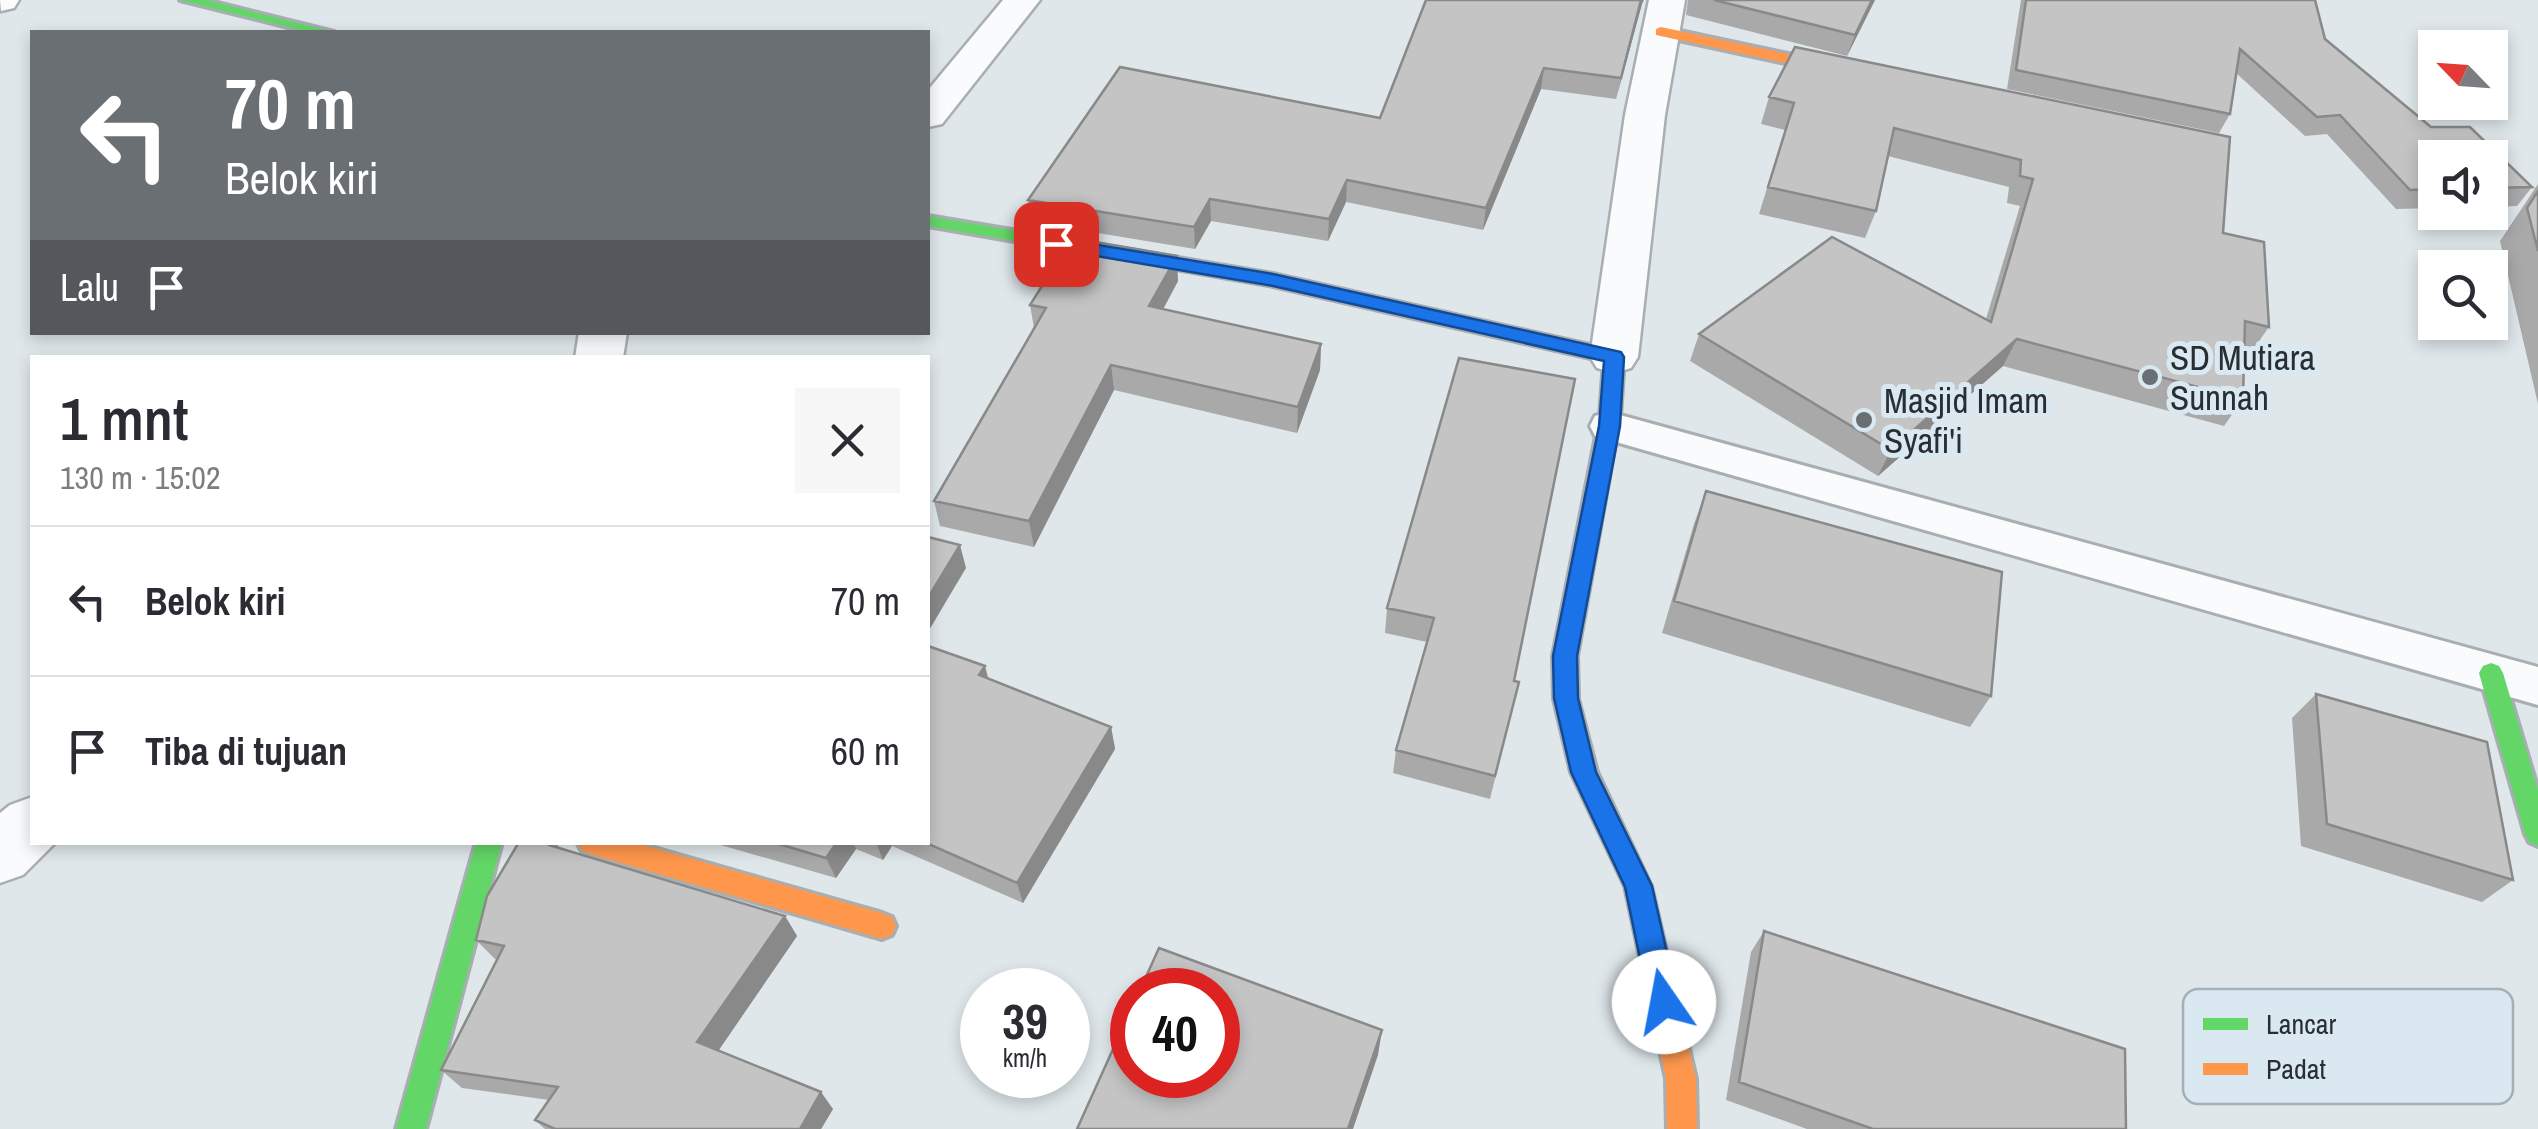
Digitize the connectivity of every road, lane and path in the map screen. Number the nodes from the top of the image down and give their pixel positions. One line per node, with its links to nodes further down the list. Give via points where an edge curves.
1 (186, 0): 4 (street)
2 (1022, 0): 6 (street)
3 (1664, 16): 5 (street); 8 (street)
4 (317, 30)
5 (1888, 80)
6 (930, 114)
7 (930, 221): 8 (street, via 1273,280)
8 (1614, 357): 9 (street)
9 (1609, 426): 10 (lane); 19 (street, via 1565,656 1566,698 1584,772 1638,886 1680,1079)
10 (2492, 673): 11 (lane); 13 (street)
11 (2538, 686)
12 (30, 827): 16 (street)
13 (2538, 834)
14 (487, 845): 18 (street)
15 (600, 845): 17 (street)
16 (0, 854)
17 (882, 926)
18 (411, 1129)
19 (1682, 1129)

